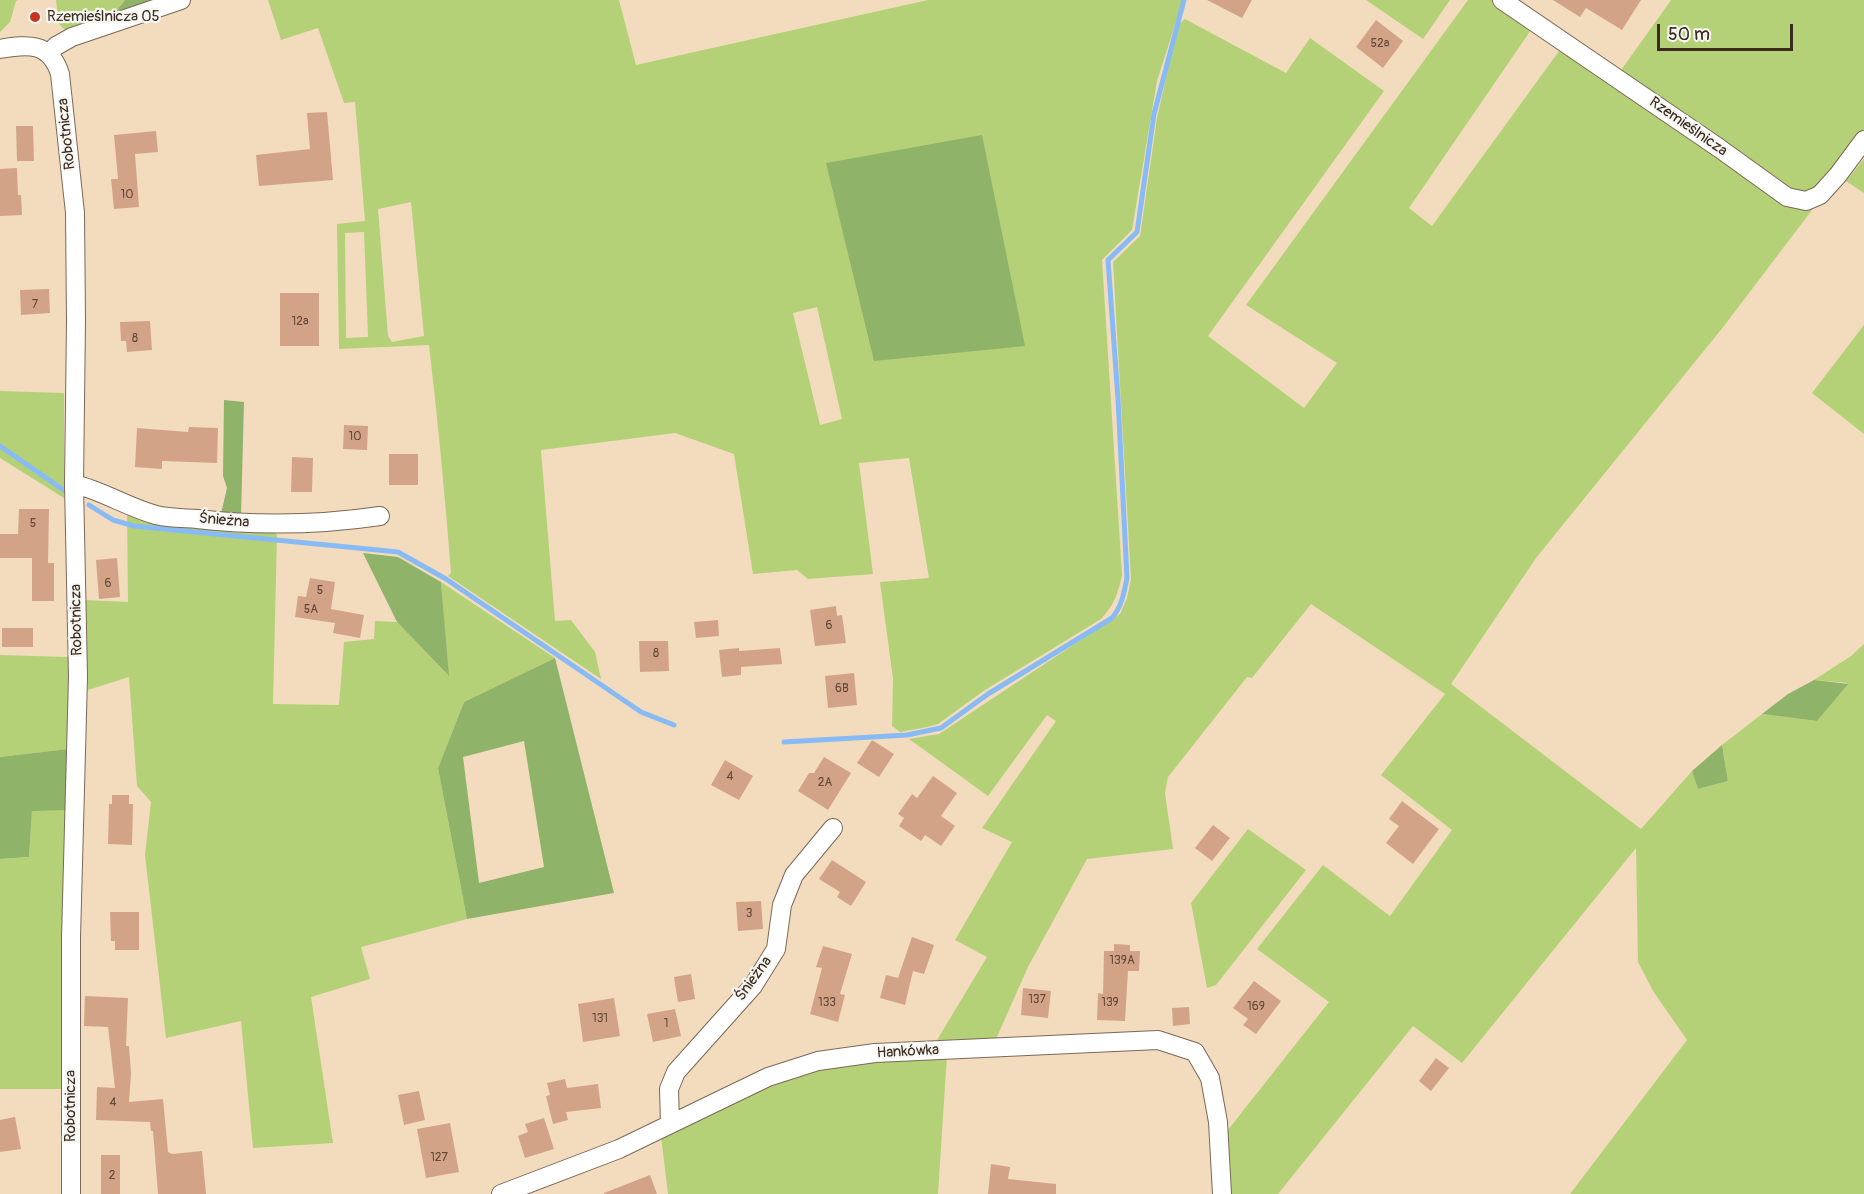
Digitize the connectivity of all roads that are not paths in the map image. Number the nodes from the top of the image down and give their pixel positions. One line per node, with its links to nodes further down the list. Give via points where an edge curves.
1 (181, 0): 4 (street, via 72,38)
2 (1502, 0): 5 (street, Rzemieślnicza, via 1787,197 1806,201 1820,195)
3 (0, 49): 4 (street, via 29,46)
4 (46, 53): 6 (street, Robotnicza, via 55,61 60,74 75,213)
5 (1864, 140)
6 (74, 484): 7 (street, Śnieżna, via 156,515 212,521 277,525); 10 (street, Robotnicza, via 78,677 70,938)
7 (380, 516)
8 (833, 828): 9 (street, Śnieżna, via 794,874 782,905 776,949 753,986 676,1072 669,1089)
9 (670, 1124): 11 (street, Hankówka, via 619,1149); 12 (street, Hankówka, via 768,1077 818,1061 875,1053 1158,1040 1195,1052 1210,1078 1218,1122)
10 (71, 1194)
11 (501, 1194)
12 (1222, 1194)

